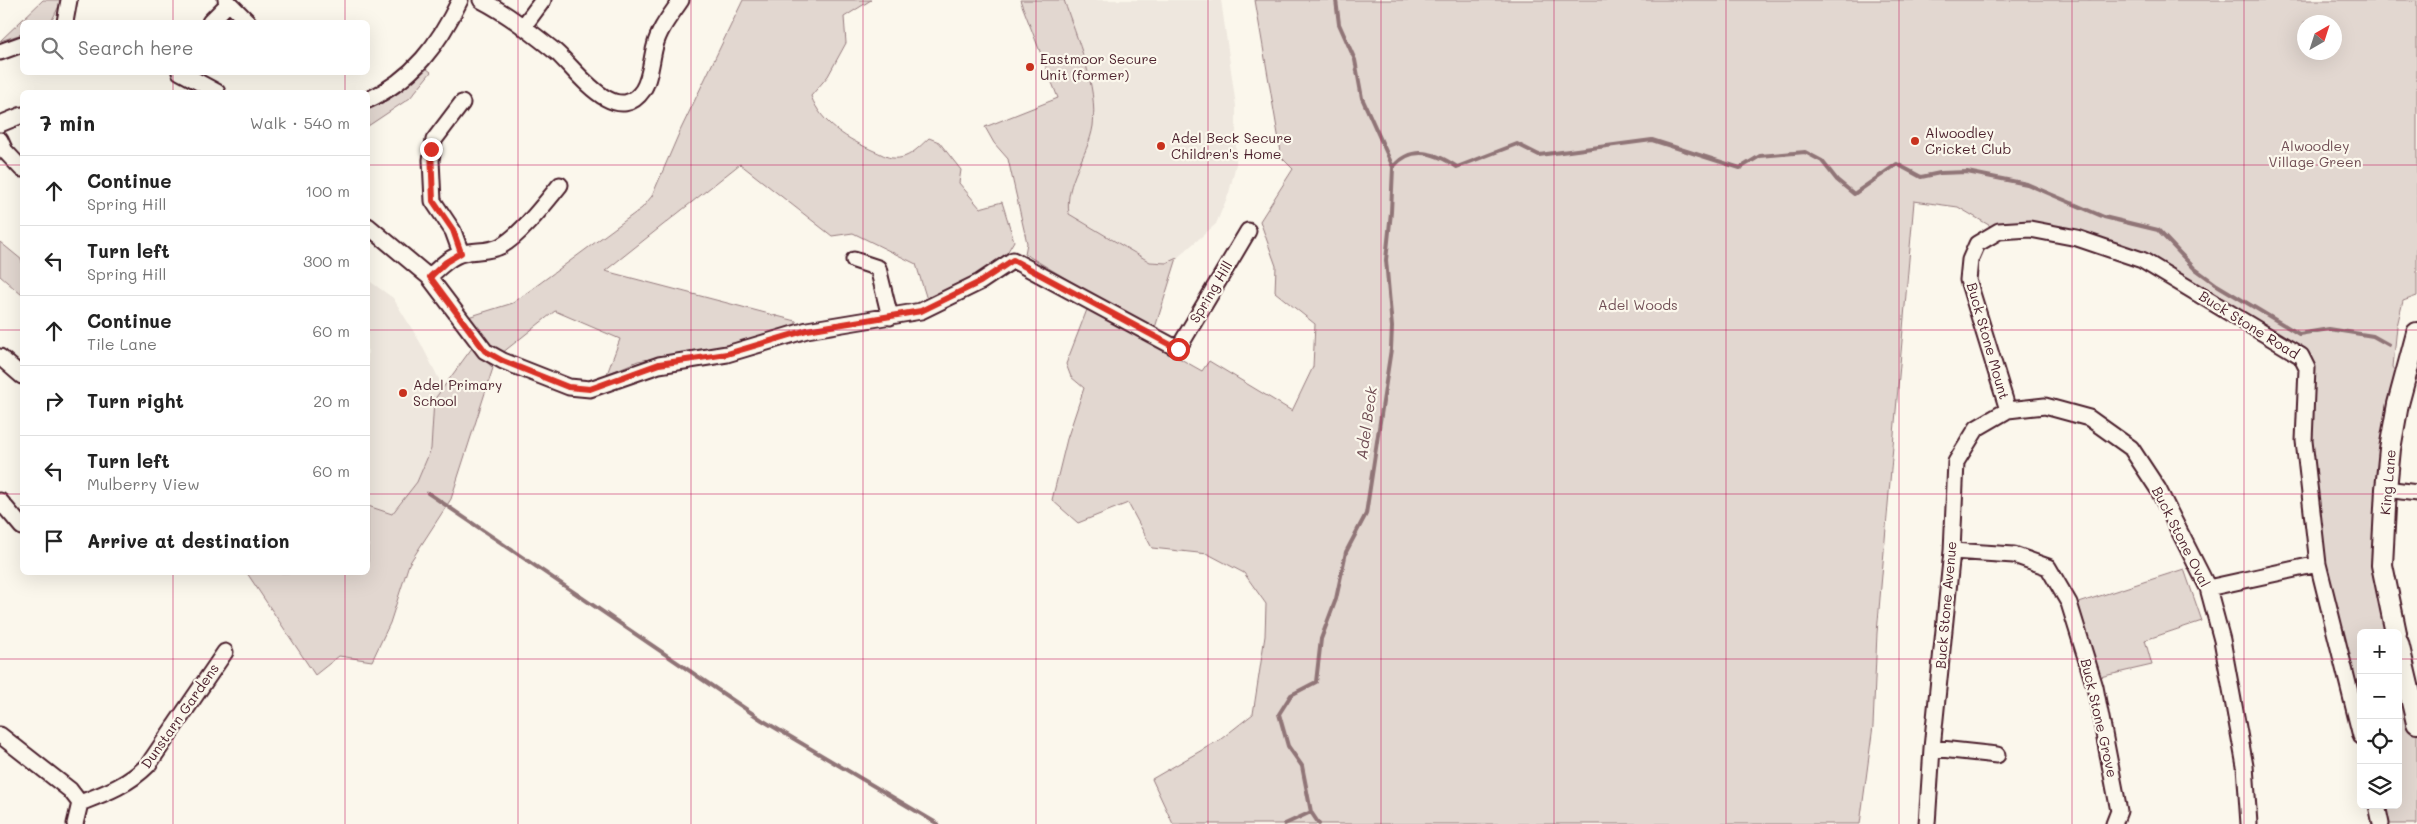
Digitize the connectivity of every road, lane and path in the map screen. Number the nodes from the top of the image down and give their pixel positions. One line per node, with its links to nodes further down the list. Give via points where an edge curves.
1 (69, 0): 7 (street)
2 (460, 0): 15 (street, via 444,32 422,62 394,86)
3 (481, 0): 10 (street)
4 (543, 0): 10 (street)
5 (681, 0): 10 (street, via 660,32 650,73 642,90 628,101 604,97 589,87 558,54)
6 (228, 1): 8 (street); 9 (street)
7 (65, 20)
8 (212, 20)
9 (246, 20)
10 (523, 27)
11 (20, 45): 12 (street)
12 (0, 52)
13 (186, 75): 14 (street)
14 (213, 90)
15 (370, 99)
16 (462, 103): 25 (street, via 434,140 430,160 433,201 453,230)
17 (20, 116): 18 (street)
18 (0, 124)
19 (0, 143): 20 (street)
20 (20, 167)
21 (560, 185): 25 (street, via 502,245)
22 (370, 228): 27 (street, Spring Hill)
23 (1248, 231): 28 (street, Spring Hill, via 1178,349 1013,260 980,282 930,308)
24 (1977, 244): 32 (street, Buck Stone Mount, via 1970,260 1968,280); 38 (street, Buck Stone Road, via 2000,231 2030,229 2077,238 2142,260 2301,356 2307,368 2304,441)
25 (461, 253): 27 (street)
26 (854, 260): 28 (street, via 878,268)
27 (430, 277): 28 (street, Spring Hill, via 485,351 568,387 590,389 659,364 727,354 807,330)
28 (890, 317)
29 (2417, 333): 33 (street, King Lane, via 2398,404)
30 (0, 356): 31 (street)
31 (20, 374)
32 (2008, 410): 37 (street, Buck Stone Avenue, via 1977,428 1956,462); 39 (street, Buck Stone Oval, via 2045,406 2089,418 2131,448 2158,489)
33 (2386, 489): 34 (street); 40 (street, King Lane, via 2382,565)
34 (2417, 493)
35 (0, 501): 36 (street)
36 (20, 525)
37 (1952, 551): 47 (street, Buck Stone Avenue); 53 (street, Buck Stone Grove, via 2014,555 2048,567 2061,588 2069,603 2095,687 2119,811)
38 (2318, 564): 39 (street); 44 (street, Buck Stone Road)
39 (2208, 588): 54 (street, Buck Stone Oval, via 2222,640 2245,766)
40 (2395, 629)
41 (225, 652): 49 (street, Dunstarn Gardens, via 148,765 134,779)
42 (2401, 674): 43 (street)
43 (2403, 689): 45 (street)
44 (2357, 708)
45 (2417, 723)
46 (0, 734): 49 (street, via 70,790)
47 (1932, 748): 48 (street); 52 (street, Buck Stone Avenue)
48 (1997, 755)
49 (80, 803): 51 (street)
50 (2378, 809): 55 (street)
51 (75, 824)
52 (1927, 824)
53 (2114, 824)
54 (2249, 824)
55 (2381, 824)

